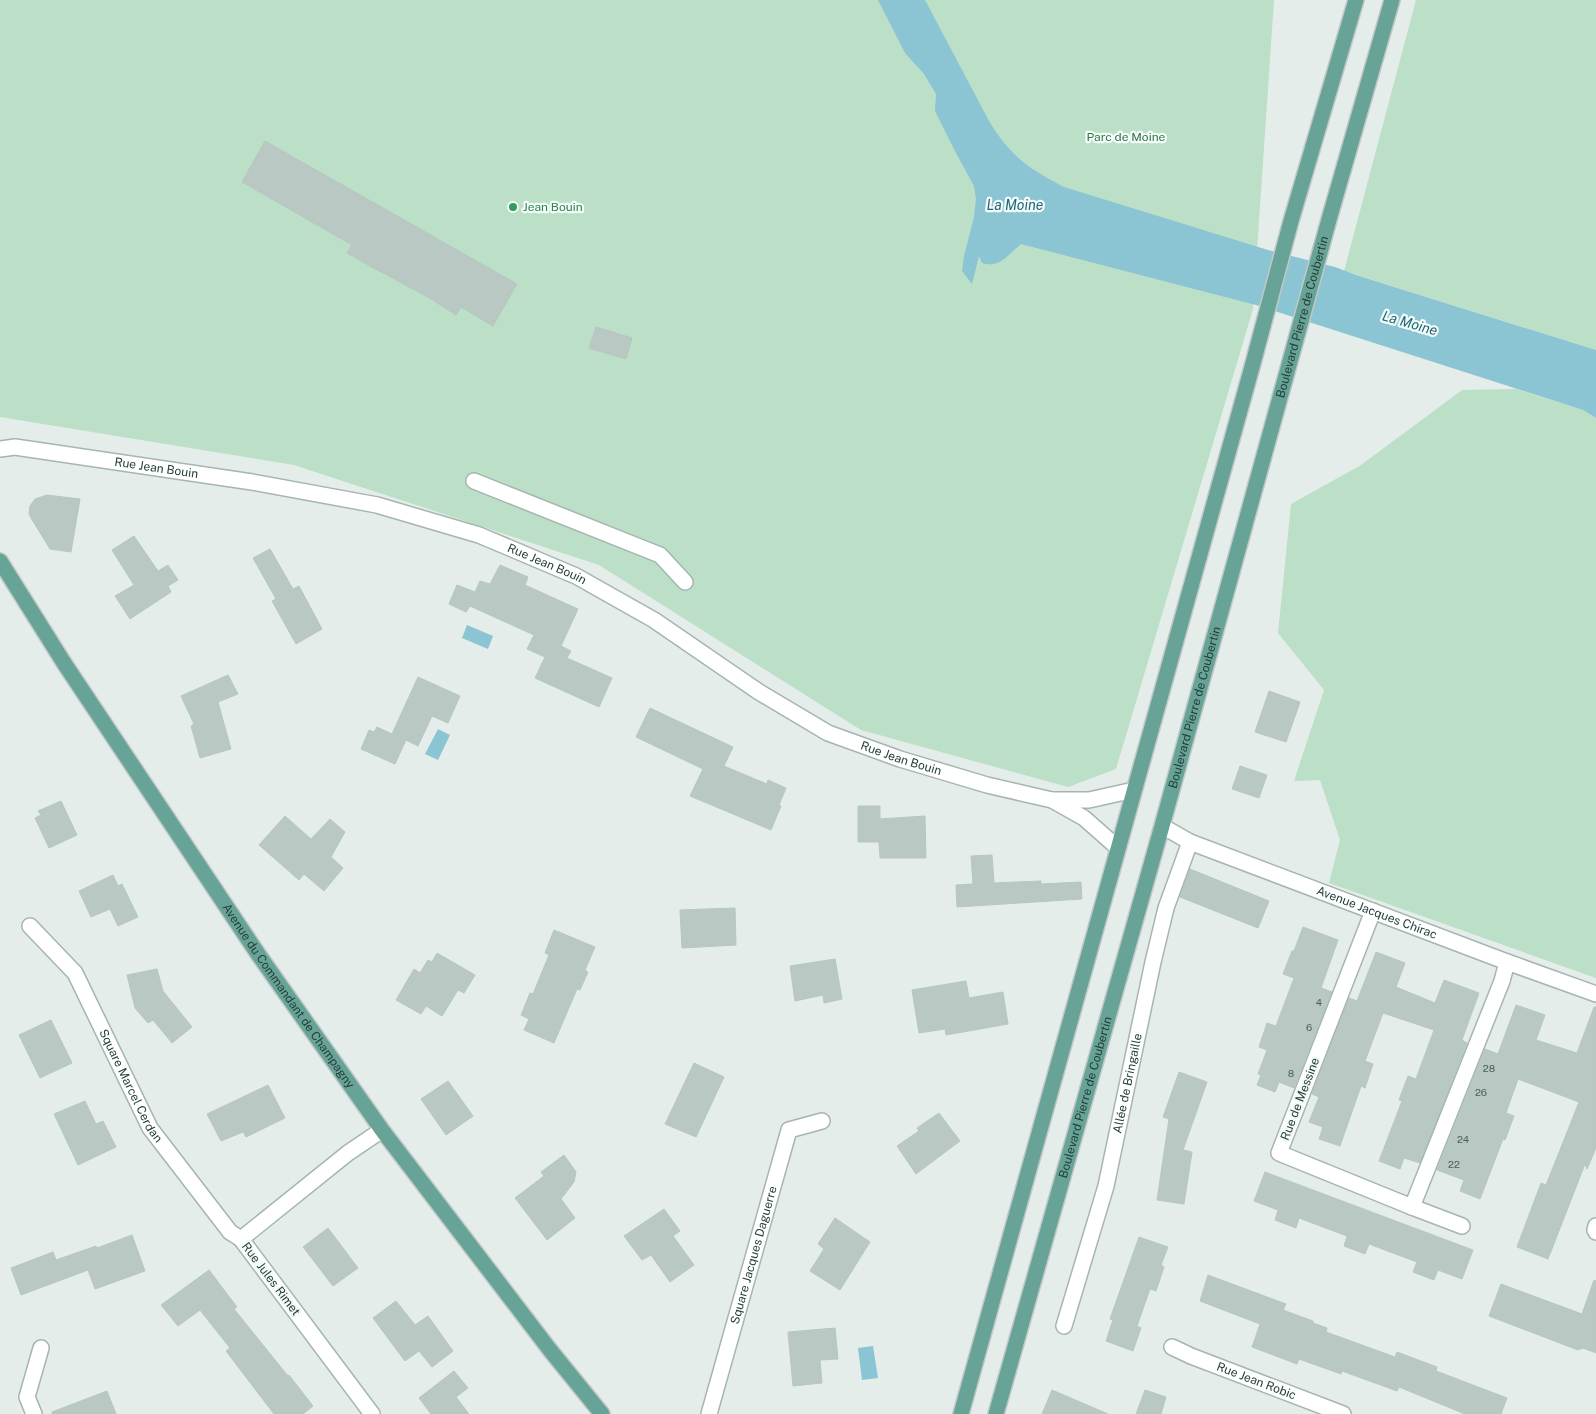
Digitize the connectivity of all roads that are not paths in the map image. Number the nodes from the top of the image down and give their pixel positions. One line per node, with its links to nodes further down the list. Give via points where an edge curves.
1 (1356, 0): 7 (main road, via 1291,220)
2 (1392, 0): 9 (main road, Boulevard Pierre de Coubertin)
3 (0, 449): 8 (street, Rue Jean Bouin, via 15,447 252,482 377,505 479,535 576,576 654,620 759,692 828,733 935,770)
4 (474, 481): 6 (street, via 660,555)
5 (0, 561): 17 (main road, Avenue du Commandant de Champagny, via 247,938)
6 (686, 582)
7 (1134, 790): 8 (street, Rue Jean Bouin, via 1089,800); 11 (main road)
8 (1052, 800): 11 (street, Rue Jean Bouin, via 1084,818)
9 (1162, 826): 10 (street, Avenue Jacques Chirac); 31 (main road, Boulevard Pierre de Coubertin)
10 (1190, 842): 12 (street, Avenue Jacques Chirac); 23 (street, Allée de Bringaille, via 1166,908 1106,1186)
11 (1118, 848): 30 (main road)
12 (1373, 911): 14 (street, Avenue Jacques Chirac); 18 (street, Rue de Messine, via 1279,1153)
13 (30, 926): 22 (street, Square Marcel Cerdan, via 75,973 150,1128 230,1232)
14 (1507, 962): 15 (street, Avenue Jacques Chirac); 18 (street, via 1502,982)
15 (1596, 994)
16 (822, 1121): 29 (street, Square Jacques Daguerre, via 789,1130)
17 (382, 1130): 22 (street, Rue Jules Rimet, via 348,1153); 28 (main road, Avenue du Commandant de Champagny)
18 (1412, 1207): 19 (street, Rue de Messine)
19 (1462, 1226)
20 (1596, 1226): 21 (street)
21 (1596, 1232)
22 (241, 1239): 27 (street, Rue Jules Rimet)
23 (1064, 1326)
24 (1172, 1347): 32 (street, Rue Jean Robic)
25 (42, 1348): 26 (street, via 27,1397)
26 (34, 1414)
27 (372, 1414)
28 (602, 1414)
29 (709, 1414)
30 (960, 1414)
31 (996, 1414)
32 (1343, 1414)

